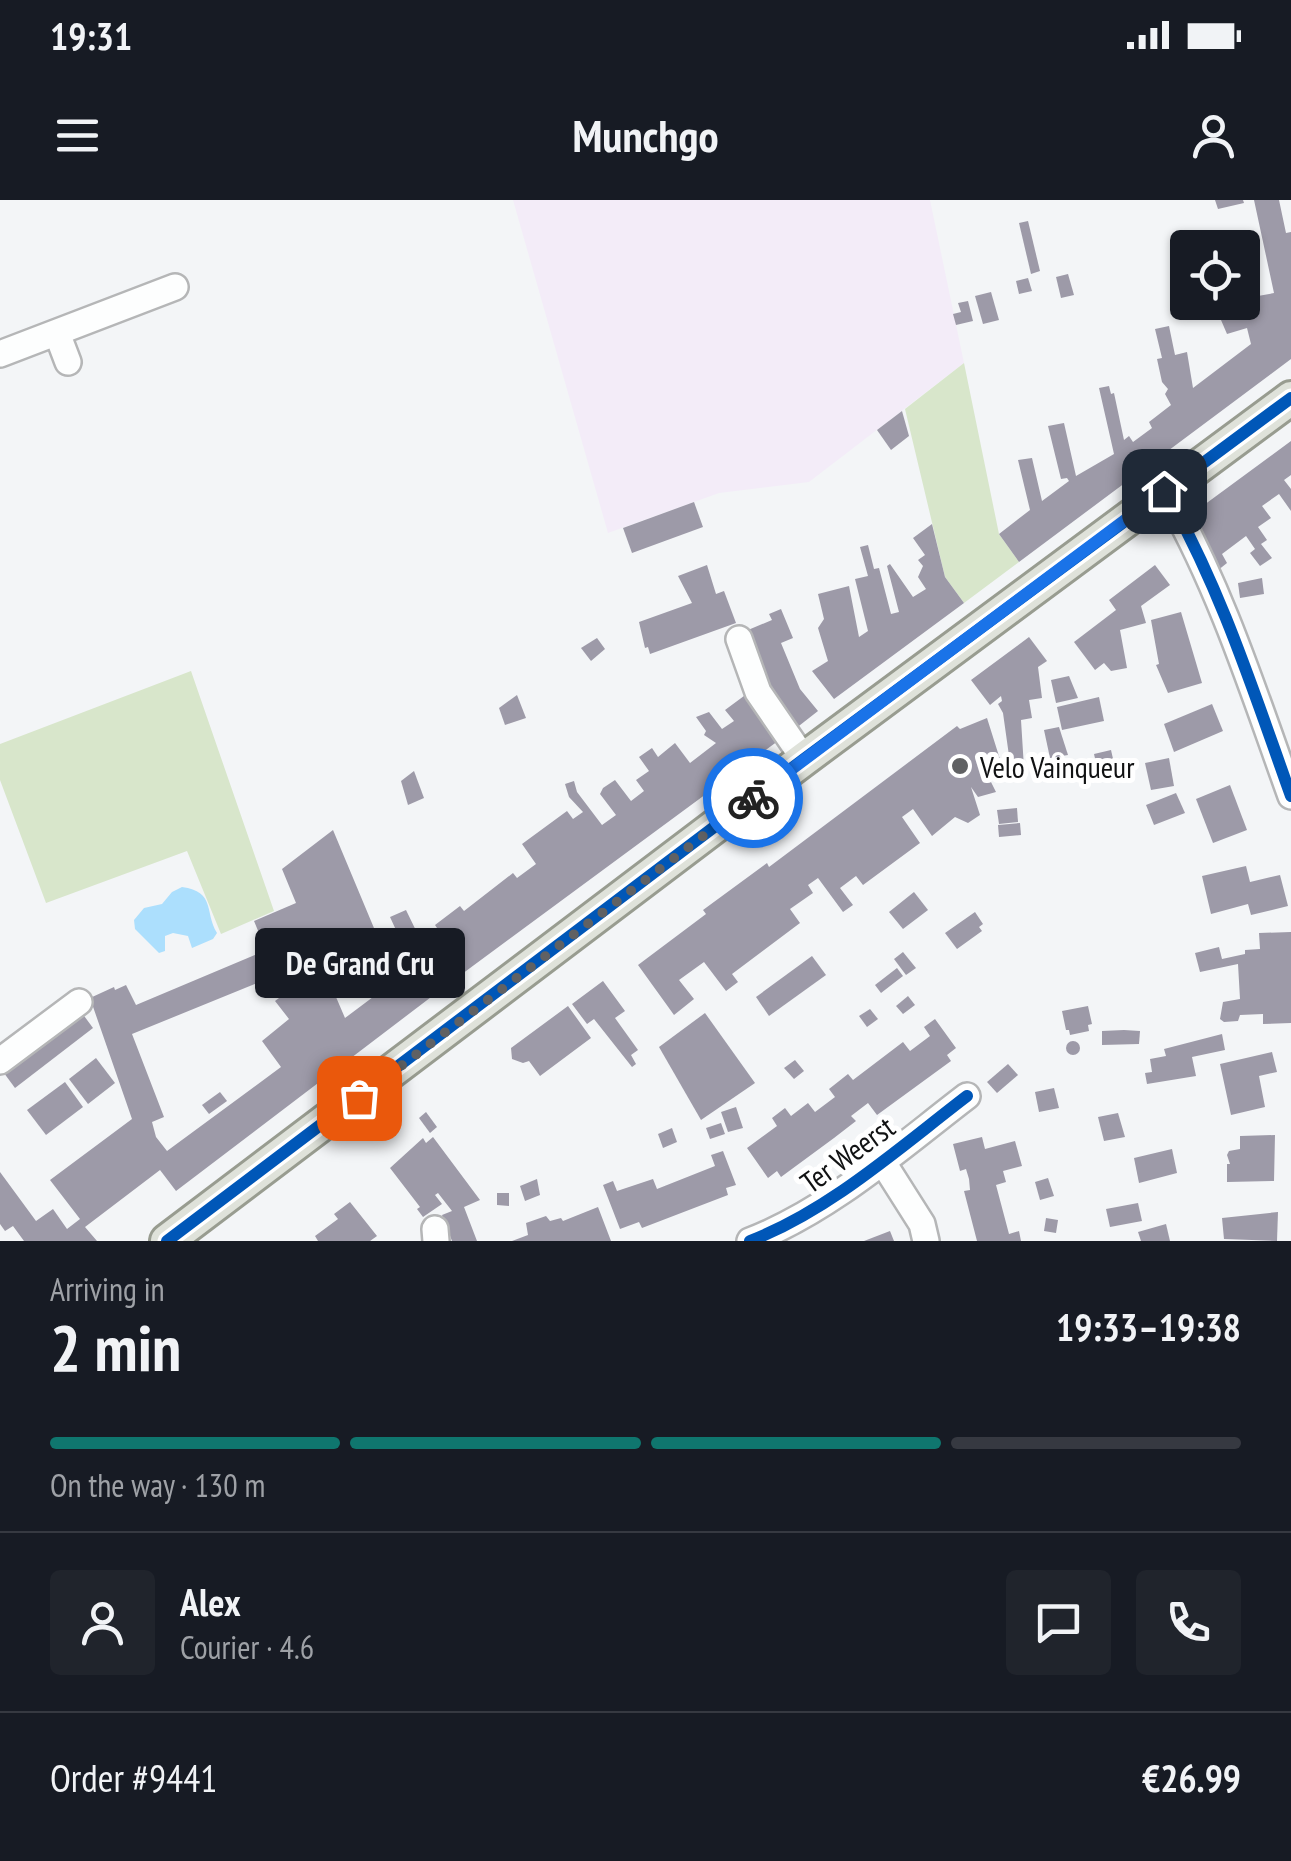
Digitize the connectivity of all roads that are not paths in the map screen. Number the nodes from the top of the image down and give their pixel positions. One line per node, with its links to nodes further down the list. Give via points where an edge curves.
1 (174, 287): 2 (street)
2 (57, 332): 3 (street); 4 (street)
3 (0, 354)
4 (68, 362)
5 (1291, 398): 6 (main road)
6 (1164, 491): 8 (main road); 9 (street, via 1236,643)
7 (738, 639): 8 (street, via 758,692)
8 (804, 759): 14 (main road)
9 (1291, 796)
10 (80, 1002): 11 (street)
11 (0, 1061)
12 (966, 1096): 13 (street, Ter Weerst)
13 (882, 1161): 15 (street, Ter Weerst, via 788,1226); 16 (street, Ter Weerst)
14 (167, 1241)
15 (750, 1241)
16 (926, 1241)

